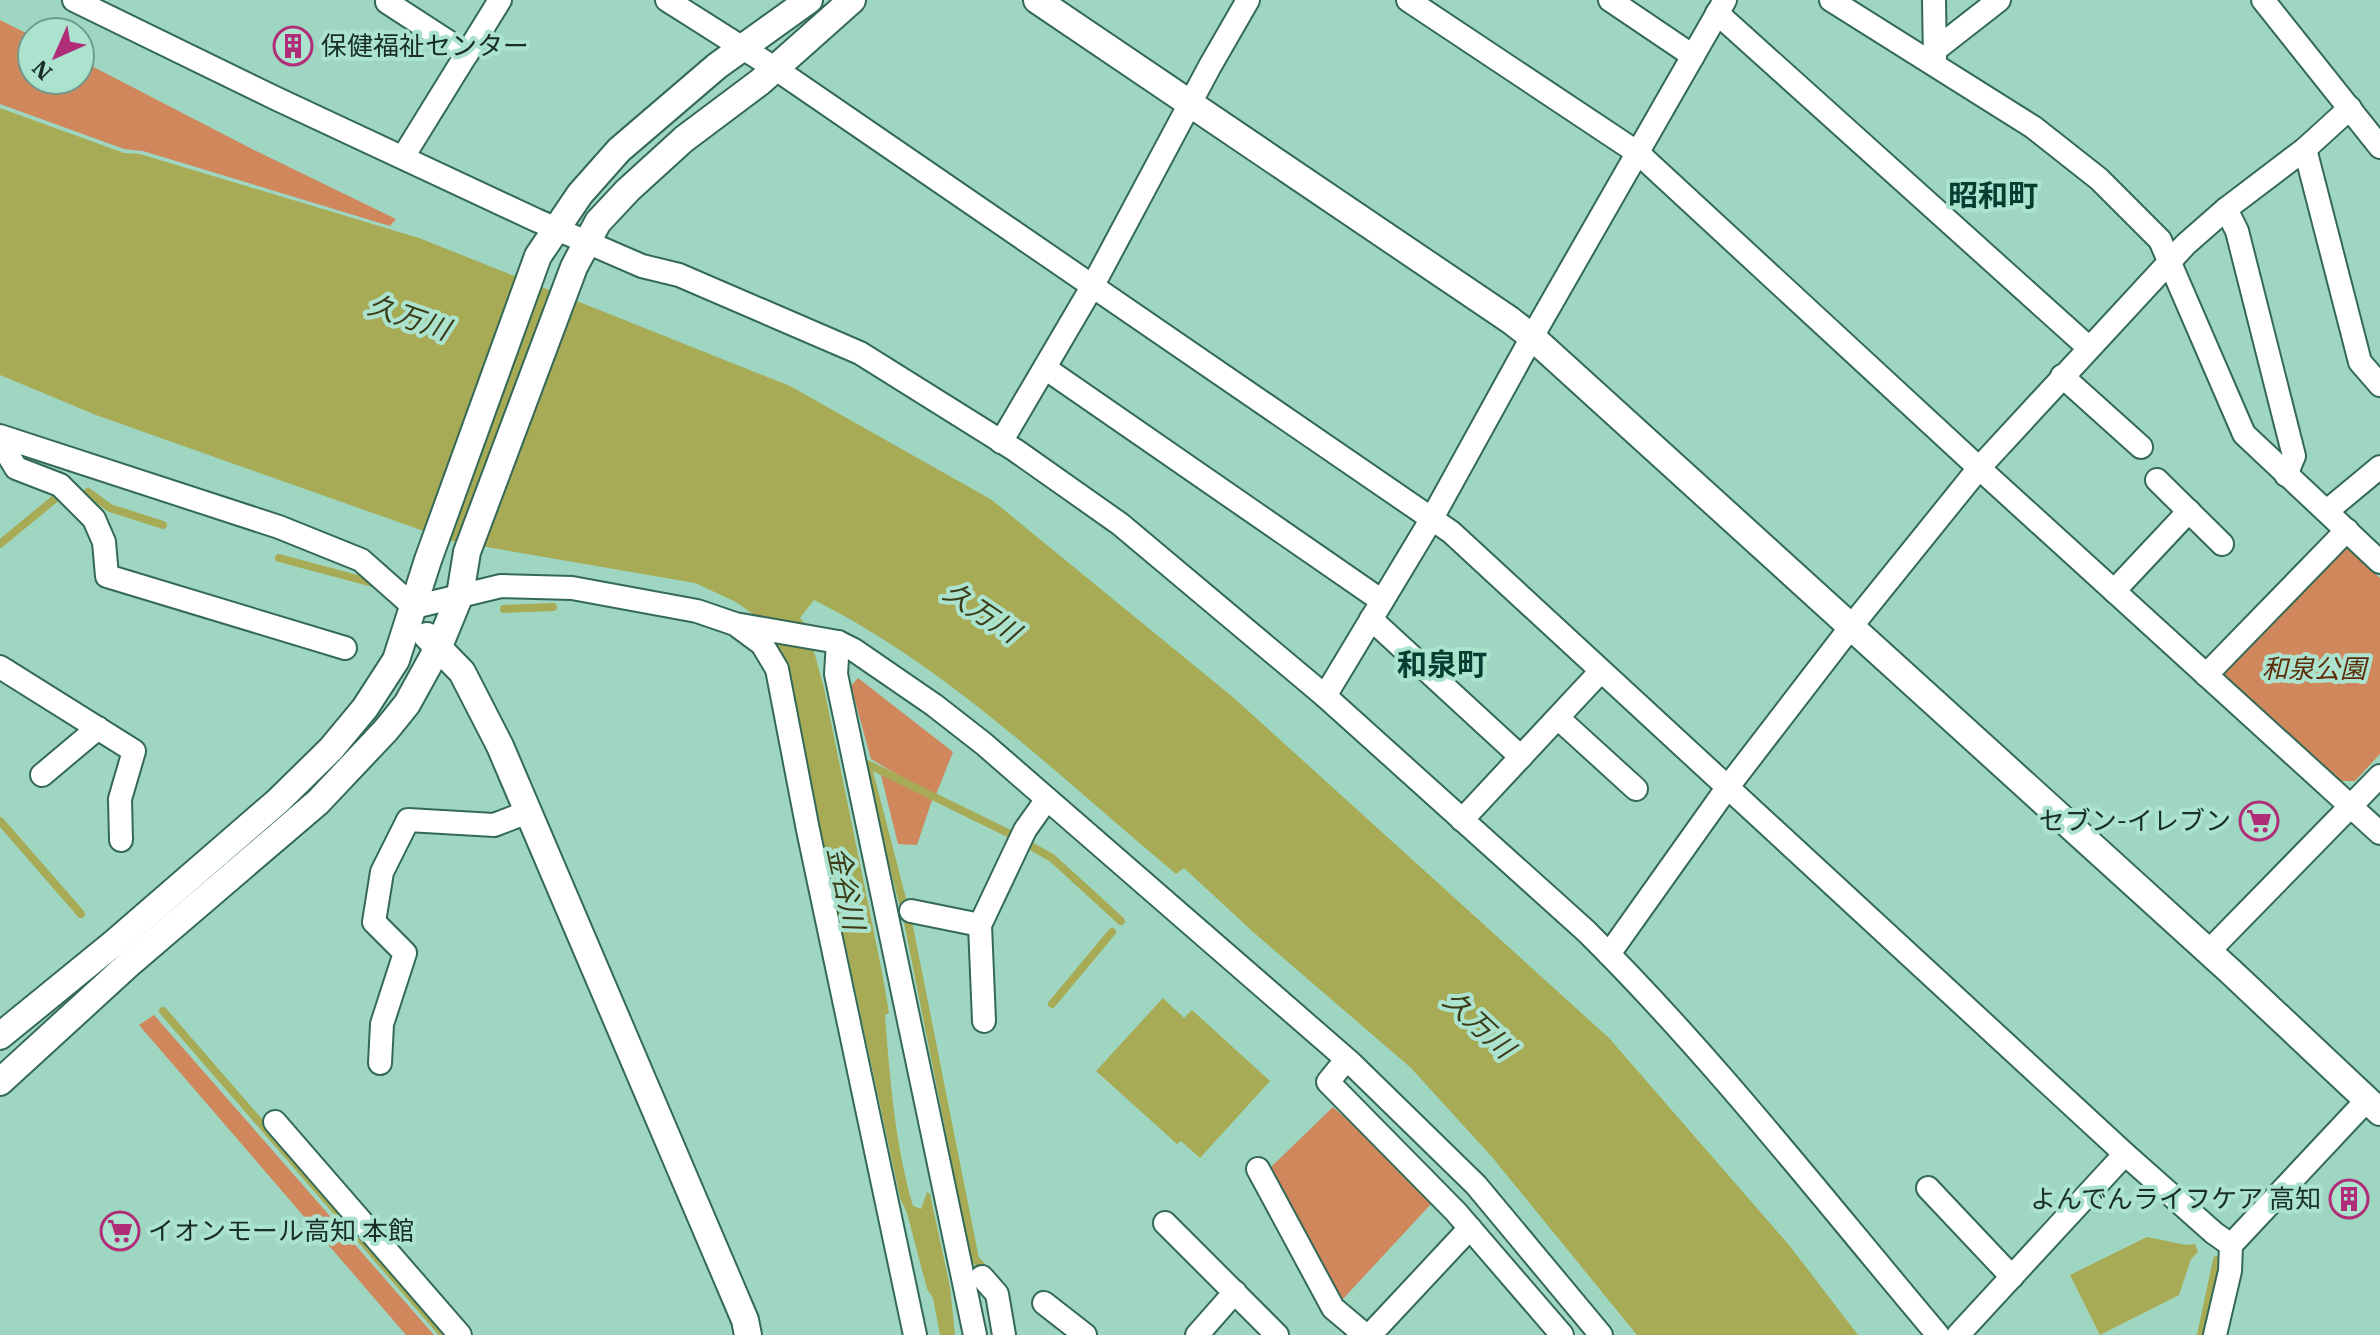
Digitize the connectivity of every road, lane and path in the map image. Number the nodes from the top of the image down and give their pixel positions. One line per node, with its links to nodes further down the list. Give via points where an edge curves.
1 (500, 0): 17 (street)
2 (667, 0): 16 (street)
3 (809, 0): 16 (street)
4 (852, 0): 20 (street)
5 (1037, 0): 21 (street)
6 (1248, 0): 21 (street)
7 (1408, 0): 25 (street)
8 (1610, 0): 18 (street)
9 (1831, 0): 19 (street)
10 (1934, 0): 19 (street)
11 (1999, 0): 19 (street)
12 (2263, 0): 22 (street)
13 (78, 1): 26 (street)
14 (387, 2): 17 (street)
15 (1721, 7): 18 (street); 33 (street)
16 (743, 47): 20 (street); 28 (street, via 619,150)
17 (467, 54): 26 (street)
18 (1693, 56): 25 (street)
19 (1935, 58): 30 (street, via 2099,179 2160,240)
20 (776, 69): 29 (street, via 673,149 598,222); 31 (street)
21 (1190, 104): 31 (street); 32 (street)
22 (2350, 108): 23 (street); 24 (street)
23 (2380, 147)
24 (2305, 149): 27 (street); 36 (street, via 2360,362)
25 (1638, 153): 32 (street); 41 (street)
26 (403, 157): 28 (street)
27 (2226, 209): 30 (street); 42 (street, via 2237,231 2294,456)
28 (556, 228): 29 (street); 53 (street, via 537,259)
29 (586, 241): 37 (street, via 860,353); 51 (street, via 467,552)
30 (2170, 260): 33 (street); 42 (street, via 2244,434)
31 (1092, 287): 34 (street); 46 (street)
32 (1532, 337): 46 (street); 55 (street)
33 (2088, 347): 35 (street)
34 (1045, 368): 37 (street); 52 (street)
35 (2062, 376): 39 (street); 41 (street)
36 (2380, 385)
37 (1001, 442): 62 (street, via 1120,524)
38 (8, 446): 53 (street, via 279,527 361,560); 58 (street, via 16,468 60,485 94,519 104,542 107,576)
39 (2141, 447)
40 (2380, 467): 45 (street)
41 (1979, 468): 50 (street); 55 (street)
42 (2286, 475): 45 (street)
43 (2157, 480): 44 (street)
44 (2189, 511): 48 (street); 50 (street)
45 (2327, 511): 47 (street)
46 (1431, 520): 52 (street); 60 (street, via 1451,532)
47 (2347, 530): 49 (street); 61 (street)
48 (2222, 544)
49 (2380, 562)
50 (2114, 591): 61 (street)
51 (460, 595): 53 (street); 54 (street, via 501,586 572,588 697,611); 57 (street)
52 (1376, 610): 62 (street); 65 (street)
53 (411, 614): 57 (street); 81 (street, via 396,660 331,749 204,866)
54 (735, 624): 56 (street); 100 (street, via 762,644 777,669)
55 (1850, 628): 68 (street); 78 (street)
56 (831, 641): 70 (street, via 854,650 934,705); 96 (street)
57 (439, 646): 72 (street, via 462,672); 84 (street, via 407,704 318,802 141,952)
58 (345, 648)
59 (0, 667): 64 (street)
60 (1601, 671): 63 (street); 68 (street)
61 (2206, 675): 71 (street)
62 (1325, 696): 73 (street)
63 (1558, 718): 65 (street); 69 (street)
64 (98, 728): 66 (street); 75 (street, via 134,751 120,799)
65 (1521, 757): 73 (street)
66 (42, 775)
67 (2380, 776): 71 (street)
68 (1727, 788): 79 (street); 87 (street)
69 (1636, 789)
70 (1047, 799): 77 (street, via 1021,838); 82 (street)
71 (2351, 807): 74 (street); 78 (street)
72 (528, 812): 83 (street, via 494,825 408,820 382,872 374,922 405,953 382,1024); 99 (street)
73 (1462, 820): 79 (street)
74 (2380, 833)
75 (121, 840)
76 (911, 911): 77 (street)
77 (980, 925): 80 (street)
78 (2208, 952): 85 (street)
79 (1609, 954): 110 (street, via 1803,1172)
80 (984, 1021)
81 (0, 1036)
82 (1346, 1060): 91 (street, via 1328,1082); 109 (street, via 1476,1185)
83 (380, 1063)
84 (0, 1082)
85 (2373, 1106): 92 (street)
86 (275, 1122): 98 (street)
87 (2125, 1154): 92 (street); 94 (street)
88 (1258, 1169): 107 (street, via 1333,1308)
89 (1928, 1188): 94 (street)
90 (1165, 1223): 95 (street)
91 (1470, 1228): 107 (street); 108 (street)
92 (2231, 1245): 112 (street)
93 (982, 1277): 103 (street, via 997,1294)
94 (2012, 1277): 111 (street)
95 (1235, 1292): 105 (street); 106 (street)
96 (966, 1301): 101 (street); 102 (street, via 981,1316)
97 (1044, 1303): 104 (street)
98 (460, 1335)
99 (748, 1335)
100 (915, 1335)
101 (975, 1335)
102 (988, 1335)
103 (1004, 1335)
104 (1085, 1335)
105 (1197, 1335)
106 (1277, 1335)
107 (1368, 1335)
108 (1562, 1335)
109 (1601, 1335)
110 (1938, 1335)
111 (1958, 1335)
112 (2215, 1335)

